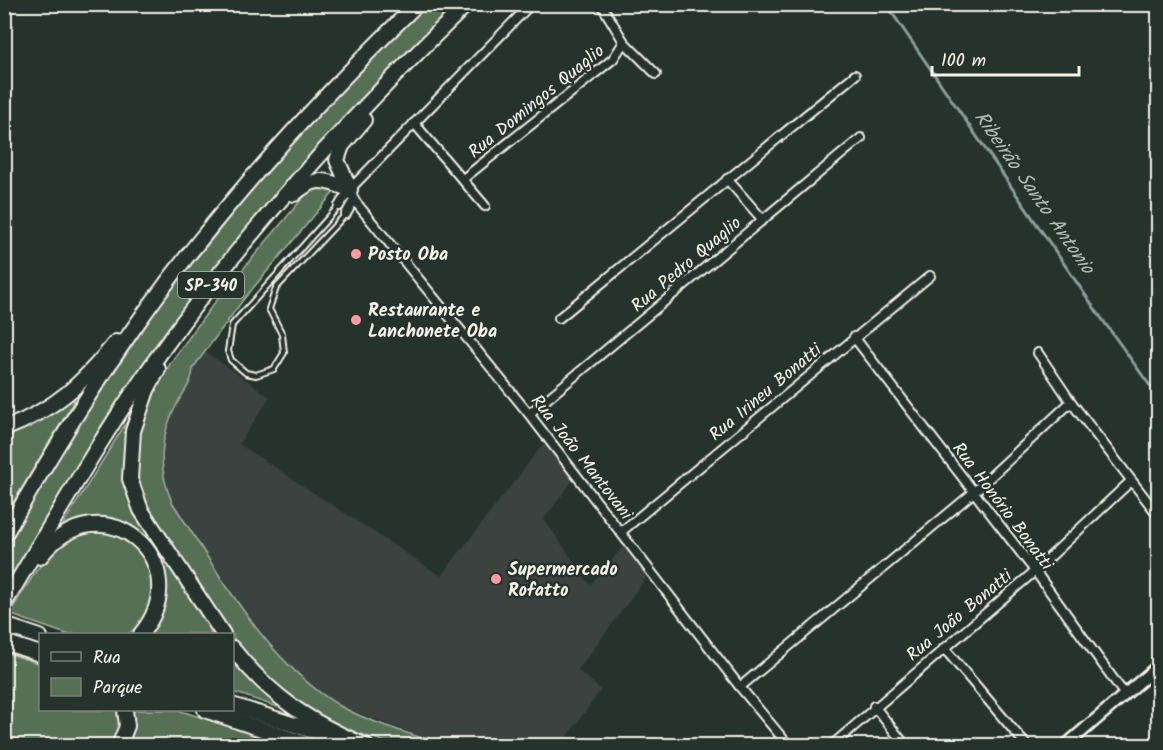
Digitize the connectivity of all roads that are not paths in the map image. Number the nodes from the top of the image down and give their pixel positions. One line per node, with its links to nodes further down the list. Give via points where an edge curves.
1 (417, 4): 19 (highway, SP-340, via 320,102)
2 (467, 4): 8 (highway, SP-340)
3 (531, 4): 9 (street)
4 (601, 4): 5 (street)
5 (624, 42): 6 (street); 12 (street, Rua Domingos Quaglio, via 613,59)
6 (656, 74)
7 (855, 75): 11 (street)
8 (385, 86): 13 (highway, via 338,154 338,165); 16 (highway, SP-340)
9 (414, 123): 12 (street); 13 (street)
10 (861, 138): 18 (street, Rua Pedro Quaglio)
11 (727, 179): 18 (street); 22 (street)
12 (463, 180): 15 (street)
13 (352, 194): 14 (street); 16 (highway, via 330,181 313,181); 17 (street); 26 (street, Rua João Mantovani)
14 (339, 206): 17 (lane, via 232,325 228,351 238,368 256,375 281,362 285,343 269,309 271,299 276,288)
15 (484, 206)
16 (271, 212): 21 (highway, SP-340)
17 (346, 214)
18 (763, 220): 26 (street, Rua Pedro Quaglio)
19 (200, 240): 27 (highway, via 82,383 48,409); 32 (highway, SP-340, via 95,388)
20 (930, 276): 23 (street, Rua Irineu Bonatti)
21 (199, 301): 34 (highway, SP-340, via 132,394); 37 (highway, via 160,366 138,414 130,447 130,478 141,510)
22 (559, 318)
23 (854, 338): 29 (street, Rua Honório Bonatti); 31 (street, Rua Irineu Bonatti)
24 (1038, 353): 25 (street)
25 (1071, 402): 28 (street); 29 (street)
26 (530, 414): 31 (street, Rua João Mantovani)
27 (4, 429)
28 (1131, 481): 30 (street); 33 (street, Rua João Bonatti)
29 (975, 492): 33 (street, Rua Honório Bonatti); 44 (street)
30 (1158, 515)
31 (621, 532): 44 (street, Rua João Mantovani)
32 (4, 536)
33 (1035, 571): 40 (street, Rua João Bonatti); 45 (street, Rua Honório Bonatti)
34 (4, 604): 36 (highway, via 54,540 78,526 104,525 130,535 156,567 160,593 157,608)
35 (11, 627): 38 (highway)
36 (142, 633)
37 (222, 633)
38 (38, 636)
39 (12, 645): 42 (highway)
40 (944, 648): 47 (street, Rua João Bonatti); 57 (street)
41 (234, 650): 53 (highway, via 263,683 299,714)
42 (39, 655)
43 (1158, 666): 45 (main road)
44 (740, 687): 54 (street, Rua João Mantovani)
45 (1125, 694): 58 (main road)
46 (234, 706): 52 (highway)
47 (874, 706): 55 (street, Rua João Bonatti); 56 (street)
48 (125, 711): 50 (highway, via 127,726)
49 (208, 711): 51 (highway)
50 (119, 746)
51 (312, 746)
52 (359, 746)
53 (366, 746)
54 (789, 746)
55 (831, 746)
56 (906, 746)
57 (1027, 746)
58 (1065, 746)

